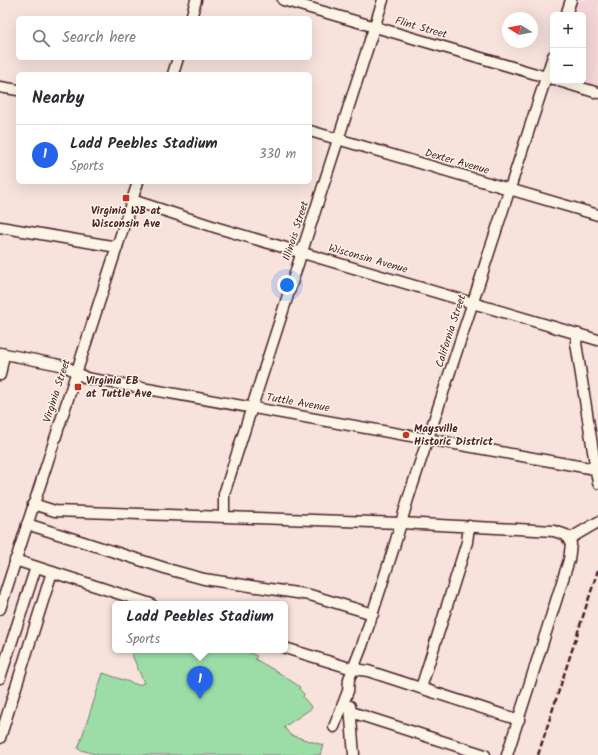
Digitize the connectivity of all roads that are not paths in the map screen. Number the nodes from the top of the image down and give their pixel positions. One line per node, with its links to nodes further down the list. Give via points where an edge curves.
1 (196, 0): 6 (street)
2 (283, 0): 7 (street, Flint Street)
3 (383, 0): 7 (street, Illinois Street)
4 (571, 0): 5 (street)
5 (567, 12)
6 (192, 16)
7 (374, 27): 10 (street, Flint Street); 16 (street, Illinois Street)
8 (177, 60): 9 (street)
9 (174, 72)
10 (550, 78): 18 (street, California Street)
11 (569, 84): 14 (street)
12 (0, 87): 13 (street)
13 (16, 90)
14 (598, 93)
15 (312, 132): 16 (street, Dexter Avenue)
16 (338, 140): 18 (street, Dexter Avenue); 23 (street, Illinois Street)
17 (137, 184): 19 (street, Virginia Street)
18 (510, 189): 20 (street, Dexter Avenue); 24 (street, California Street)
19 (132, 200): 22 (street, Virginia Street); 23 (street, Wisconsin Avenue)
20 (598, 215)
21 (0, 227): 22 (street)
22 (117, 247): 28 (street, Virginia Street)
23 (301, 252): 24 (street, Wisconsin Avenue); 30 (street, Illinois Street)
24 (473, 302): 25 (street, Wisconsin Avenue); 31 (street, California Street)
25 (578, 334): 26 (street, Wisconsin Avenue); 32 (street, via 576,343)
26 (598, 340)
27 (2, 354): 28 (street, Tuttle Avenue, via 55,364); 29 (street)
28 (76, 372): 30 (street, Tuttle Avenue, via 86,378); 34 (street, Virginia Street)
29 (0, 375)
30 (252, 408): 31 (street, Tuttle Avenue); 35 (street, Illinois Street, via 224,494)
31 (428, 438): 32 (street, Tuttle Avenue); 37 (street, California Street)
32 (595, 469): 33 (street)
33 (598, 483)
34 (33, 504): 35 (street, via 56,511); 38 (street, Virginia Street)
35 (224, 516): 37 (street)
36 (598, 522): 40 (street)
37 (401, 523): 39 (street); 46 (street, California Street)
38 (27, 524): 41 (street, Virginia Street); 46 (street, via 204,579 310,595)
39 (469, 526): 40 (street, via 554,531 566,535); 50 (street, via 467,542)
40 (569, 539): 53 (street, via 569,560)
41 (15, 560): 42 (street); 45 (street, Virginia Street)
42 (36, 567): 43 (street); 49 (street)
43 (52, 572): 44 (street); 55 (street)
44 (142, 601)
45 (0, 609)
46 (373, 614): 48 (street, California Street)
47 (288, 649): 48 (street)
48 (353, 669): 50 (street, via 368,671); 51 (street, California Street)
49 (0, 678)
50 (421, 688): 53 (street)
51 (348, 691): 52 (street); 54 (street)
52 (351, 712): 56 (street); 57 (street)
53 (519, 720): 58 (street)
54 (334, 727)
55 (0, 738)
56 (354, 755)
57 (485, 755)
58 (507, 755)

